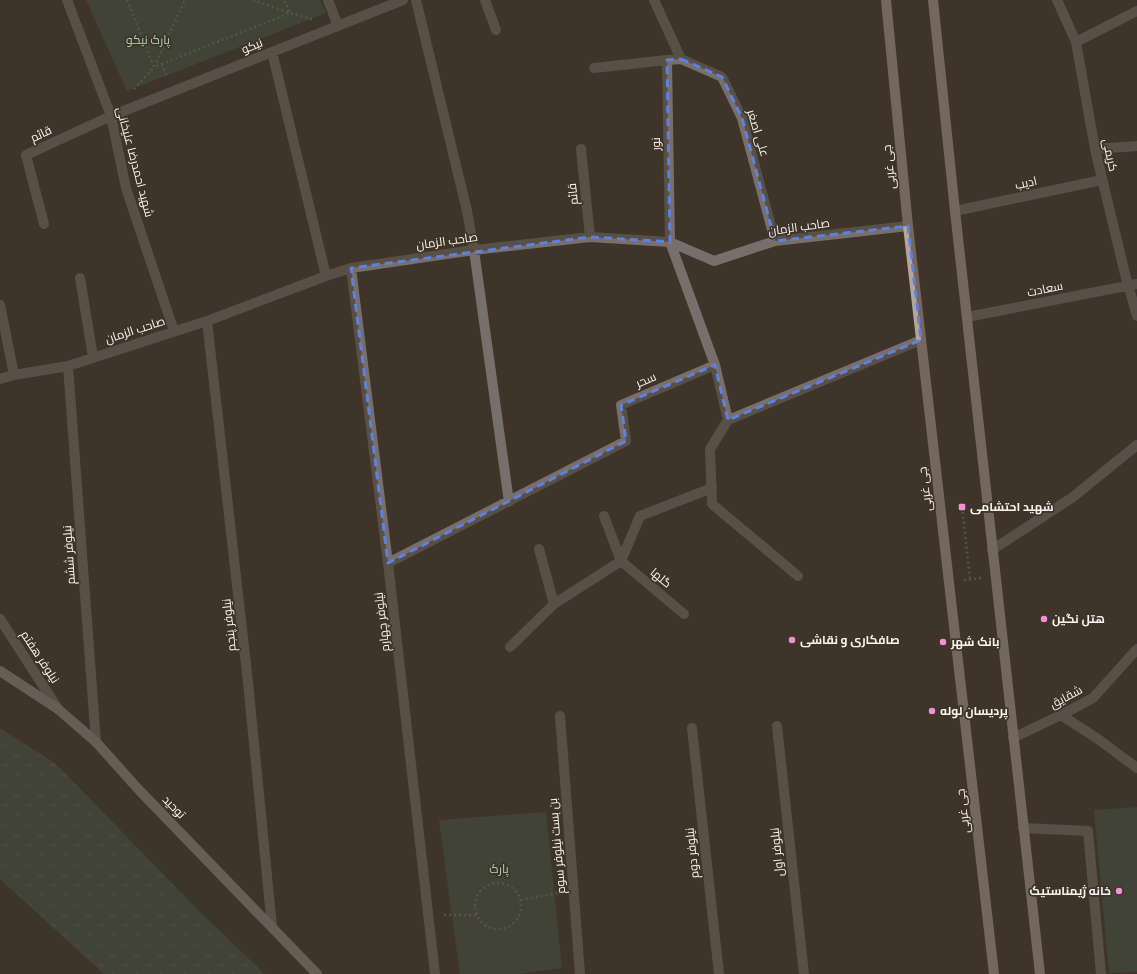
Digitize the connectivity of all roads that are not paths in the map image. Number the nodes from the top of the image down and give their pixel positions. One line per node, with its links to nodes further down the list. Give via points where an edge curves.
1 (67, 0): 18 (street, شهید احمدرضا علیخانی)
2 (328, 0): 11 (street)
3 (402, 0): 11 (street, نیکو)
4 (416, 0): 29 (street)
5 (485, 0): 12 (street)
6 (654, 0): 15 (street)
7 (886, 0): 25 (main road, جی غربی)
8 (933, 0): 23 (main road)
9 (1057, 0): 13 (street, کریمی)
10 (1137, 11): 13 (street)
11 (338, 26): 14 (street, نیکو)
12 (496, 30)
13 (1076, 42): 21 (street, کریمی)
14 (272, 52): 18 (street, نیکو); 31 (street)
15 (681, 59): 16 (street); 27 (street, علی اصغر, via 722,77 742,118)
16 (667, 60): 17 (street); 28 (street, نور)
17 (594, 68)
18 (110, 116): 24 (street, قائم, via 26,155); 38 (street, شهید احمدرضا علیخانی, via 126,188)
19 (1137, 146): 21 (street)
20 (581, 149): 26 (street, قائم)
21 (1095, 149): 22 (street, کریمی)
22 (1102, 180): 23 (street, ادیب); 33 (street, کریمی)
23 (955, 211): 36 (main road)
24 (44, 224)
25 (908, 226): 27 (street, صاحب الزمان); 39 (main road, جی غربی)
26 (590, 237): 28 (street, صاحب الزمان); 29 (street, صاحب الزمان)
27 (776, 241): 28 (street, صاحب الزمان, via 714,261)
28 (670, 242): 41 (street, نور)
29 (474, 250): 30 (street, صاحب الزمان); 48 (street)
30 (351, 268): 31 (street, صاحب الزمان); 53 (street, نیلوفر چهارم)
31 (326, 276): 37 (street, صاحب الزمان)
32 (80, 278): 40 (street)
33 (1133, 285): 35 (street, کریمی); 36 (street, سعادت)
34 (0, 305): 43 (street)
35 (1137, 316)
36 (967, 317): 51 (main road)
37 (207, 321): 38 (street, صاحب الزمان); 70 (street, نیلوفر پنجم, via 248,682)
38 (174, 331): 40 (street, صاحب الزمان)
39 (921, 340): 45 (street); 76 (main road, جی غربی)
40 (93, 357): 42 (street, صاحب الزمان)
41 (715, 365): 45 (street); 48 (street, سحر, via 621,405 626,441)
42 (68, 366): 43 (street, صاحب الزمان); 67 (street, نیلوفر ششم)
43 (14, 375): 44 (street, صاحب الزمان)
44 (0, 379)
45 (728, 420): 47 (street, via 710,449)
46 (1137, 445): 51 (street, via 1073,497)
47 (712, 488): 52 (street, via 640,516); 54 (street, via 712,504)
48 (509, 502): 53 (street, سحر)
49 (604, 516): 52 (street)
50 (539, 549): 55 (street)
51 (992, 550): 66 (main road)
52 (621, 561): 55 (street); 56 (street, گلها)
53 (388, 563): 72 (street, نیلوفر چهارم)
54 (798, 576)
55 (554, 604): 58 (street)
56 (684, 614)
57 (0, 619): 61 (street, نیلوفر هفتم)
58 (510, 647)
59 (1137, 649): 62 (street, شقایق, via 1093,698)
60 (0, 671): 61 (main road, توحید)
61 (58, 709): 67 (main road, توحید)
62 (1062, 715): 66 (street, شقایق); 68 (street)
63 (560, 716): 73 (street, بن بست نیلوفر سوم)
64 (777, 726): 75 (street, نیلوفر اول)
65 (692, 728): 74 (street, نیلوفر دوم)
66 (1013, 738): 69 (main road)
67 (96, 742): 70 (main road, توحید)
68 (1137, 768)
69 (1023, 828): 77 (main road); 78 (street, via 1088,831)
70 (272, 927): 71 (main road, توحید)
71 (317, 974)
72 (436, 974)
73 (580, 974)
74 (719, 974)
75 (804, 974)
76 (994, 974)
77 (1040, 974)
78 (1101, 974)

